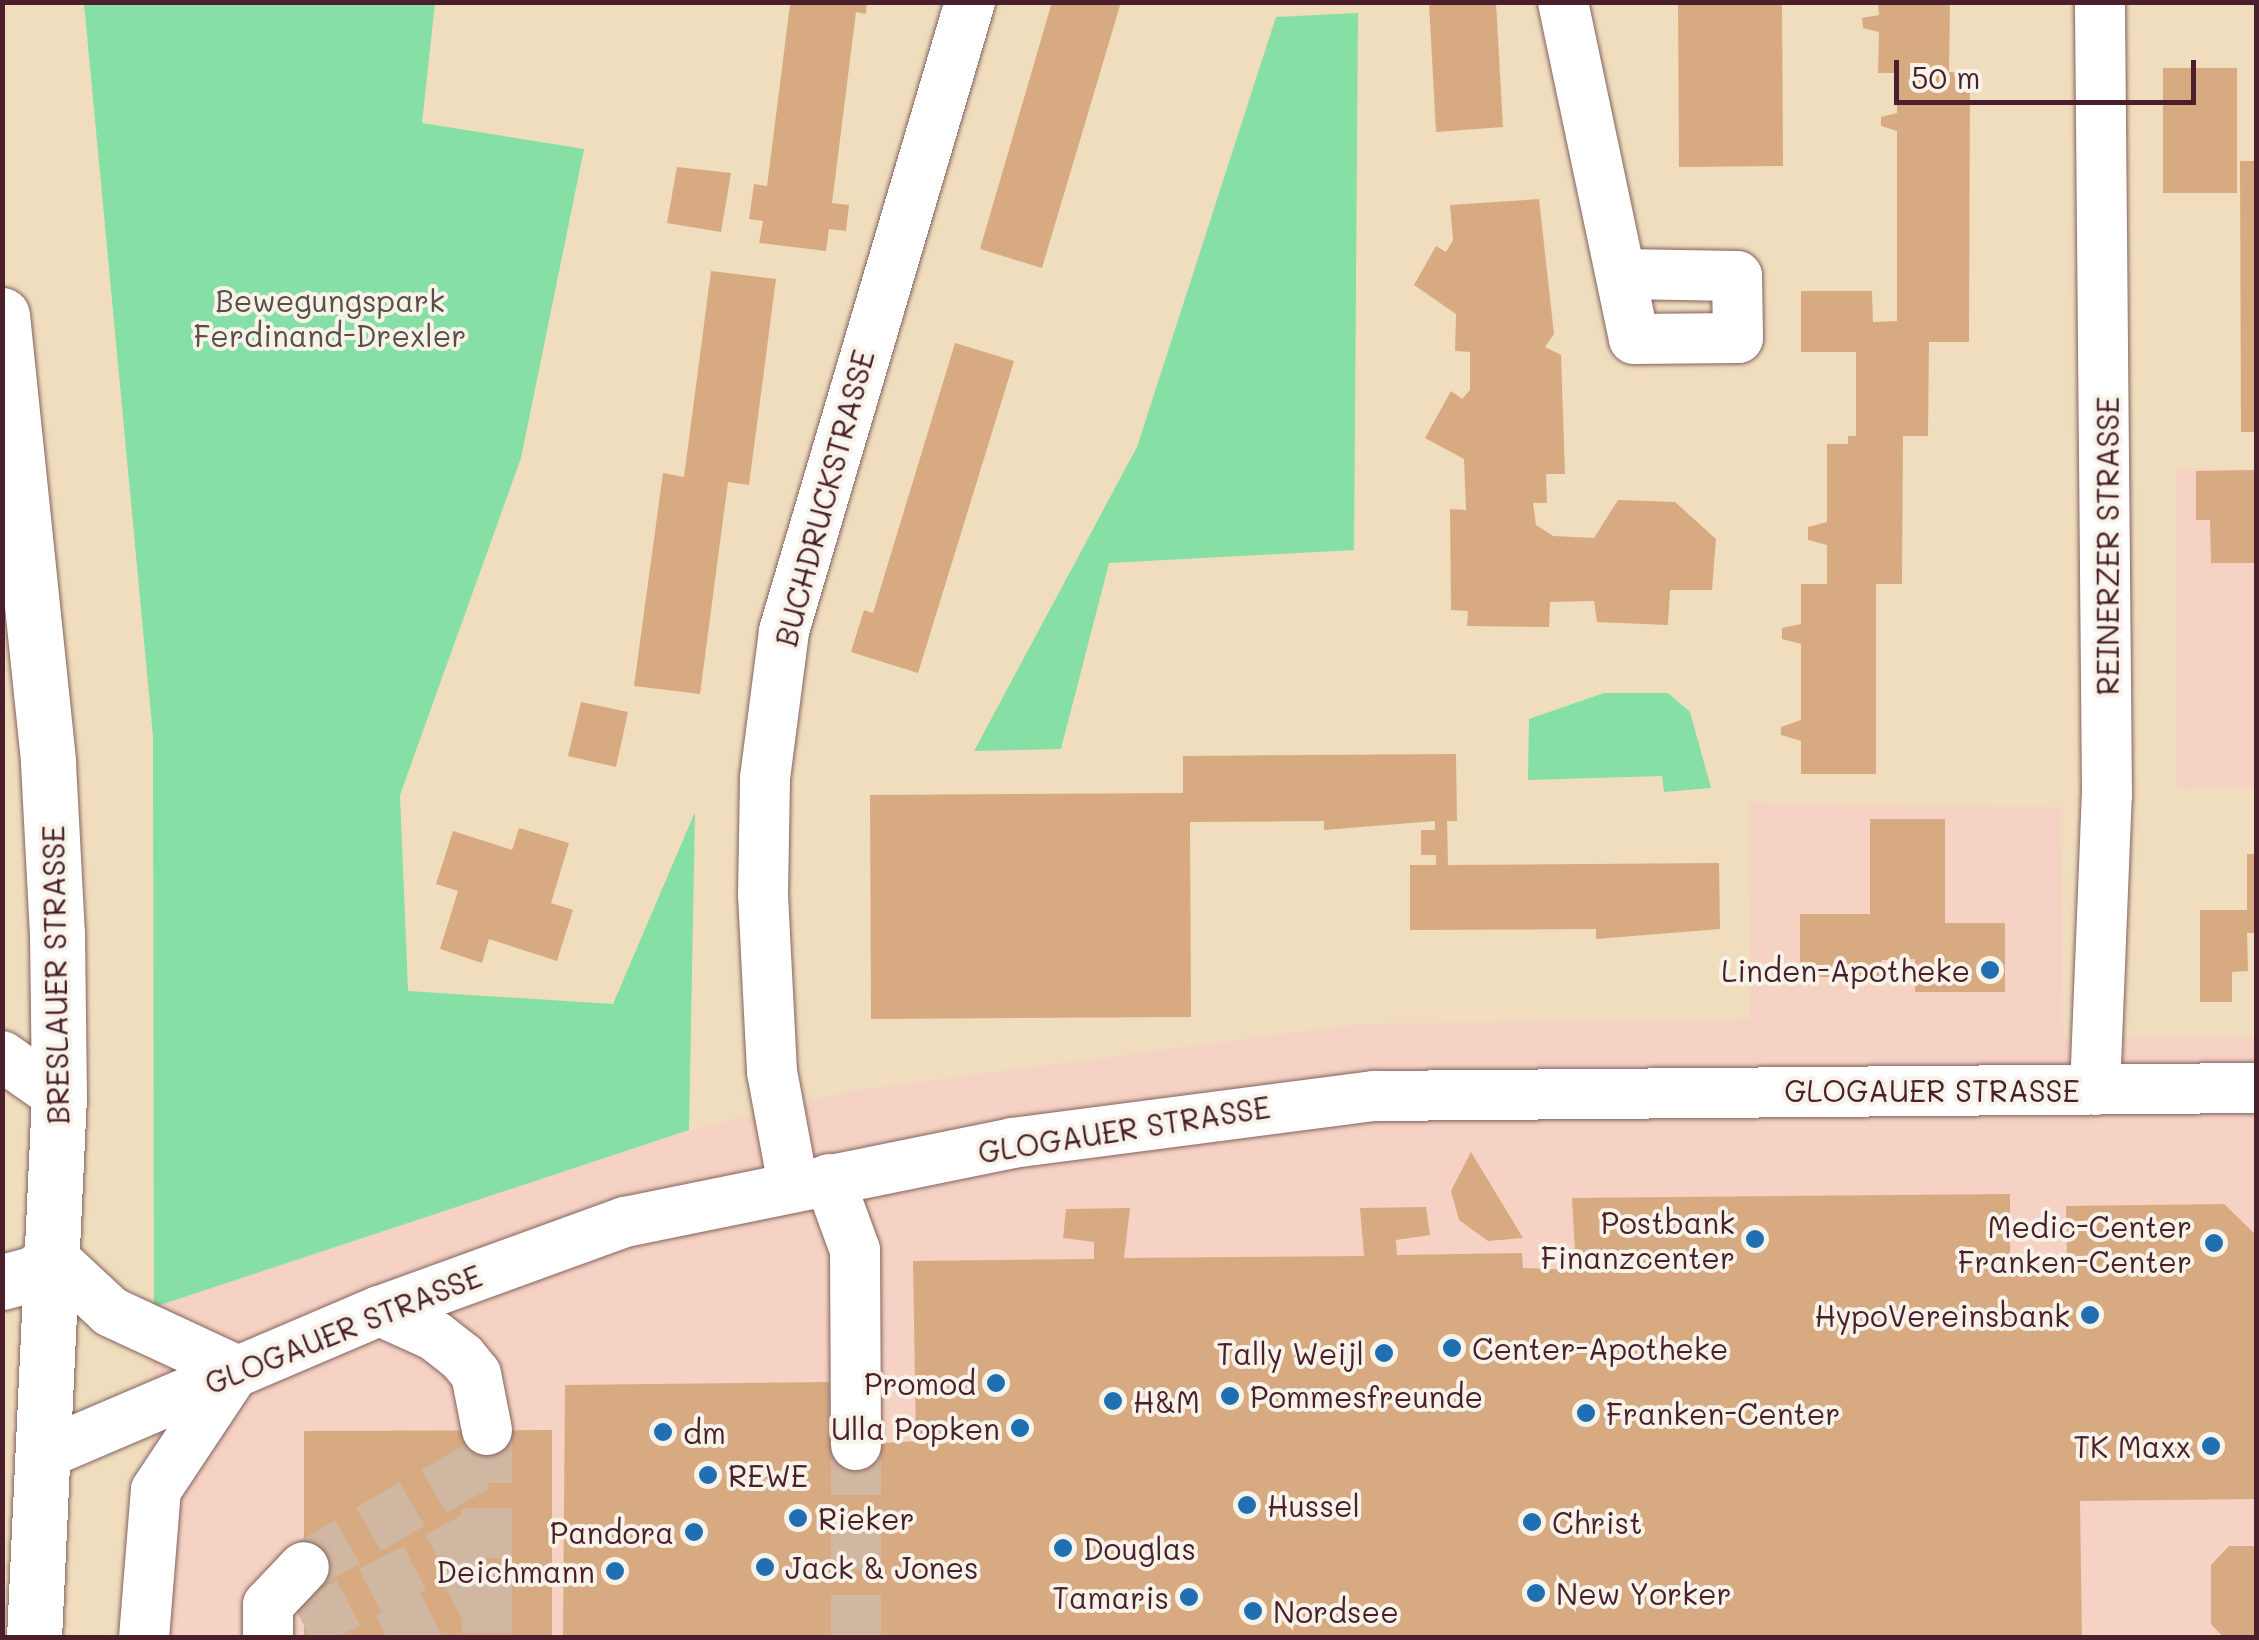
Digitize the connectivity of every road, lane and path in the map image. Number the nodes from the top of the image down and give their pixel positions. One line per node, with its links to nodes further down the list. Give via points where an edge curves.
1 (970, 2): 10 (street, BUCHDRUCKSTRASSE, via 784,631 765,778 763,895 772,1072)
2 (1563, 2): 4 (street)
3 (2100, 2): 8 (street, REINERZER STRASSE, via 2107,795)
4 (1622, 274)
5 (2, 315): 9 (main road, BRESLAUER STRASSE, via 52,818)
6 (2, 1056): 9 (street)
7 (2256, 1088): 8 (street, GLOGAUER STRASSE)
8 (2095, 1090): 10 (street, GLOGAUER STRASSE, via 1374,1096 1157,1120)
9 (59, 1096): 11 (main road, BRESLAUER STRASSE)
10 (811, 1182): 13 (street, GLOGAUER STRASSE, via 625,1222); 16 (street, BUCHDRUCKSTRASSE, via 855,1250)
11 (53, 1258): 12 (main road, via 34,1273); 14 (street, via 111,1312); 17 (main road, BRESLAUER STRASSE)
12 (2, 1282)
13 (380, 1310): 14 (street, GLOGAUER STRASSE); 15 (street, via 462,1357 476,1374)
14 (236, 1370): 17 (street, GLOGAUER STRASSE); 21 (street, via 156,1490)
15 (486, 1430)
16 (856, 1445)
17 (23, 1462): 20 (main road, BRESLAUER STRASSE)
18 (304, 1566): 19 (street, via 268,1605)
19 (284, 1634)
20 (34, 1638)
21 (144, 1638)

